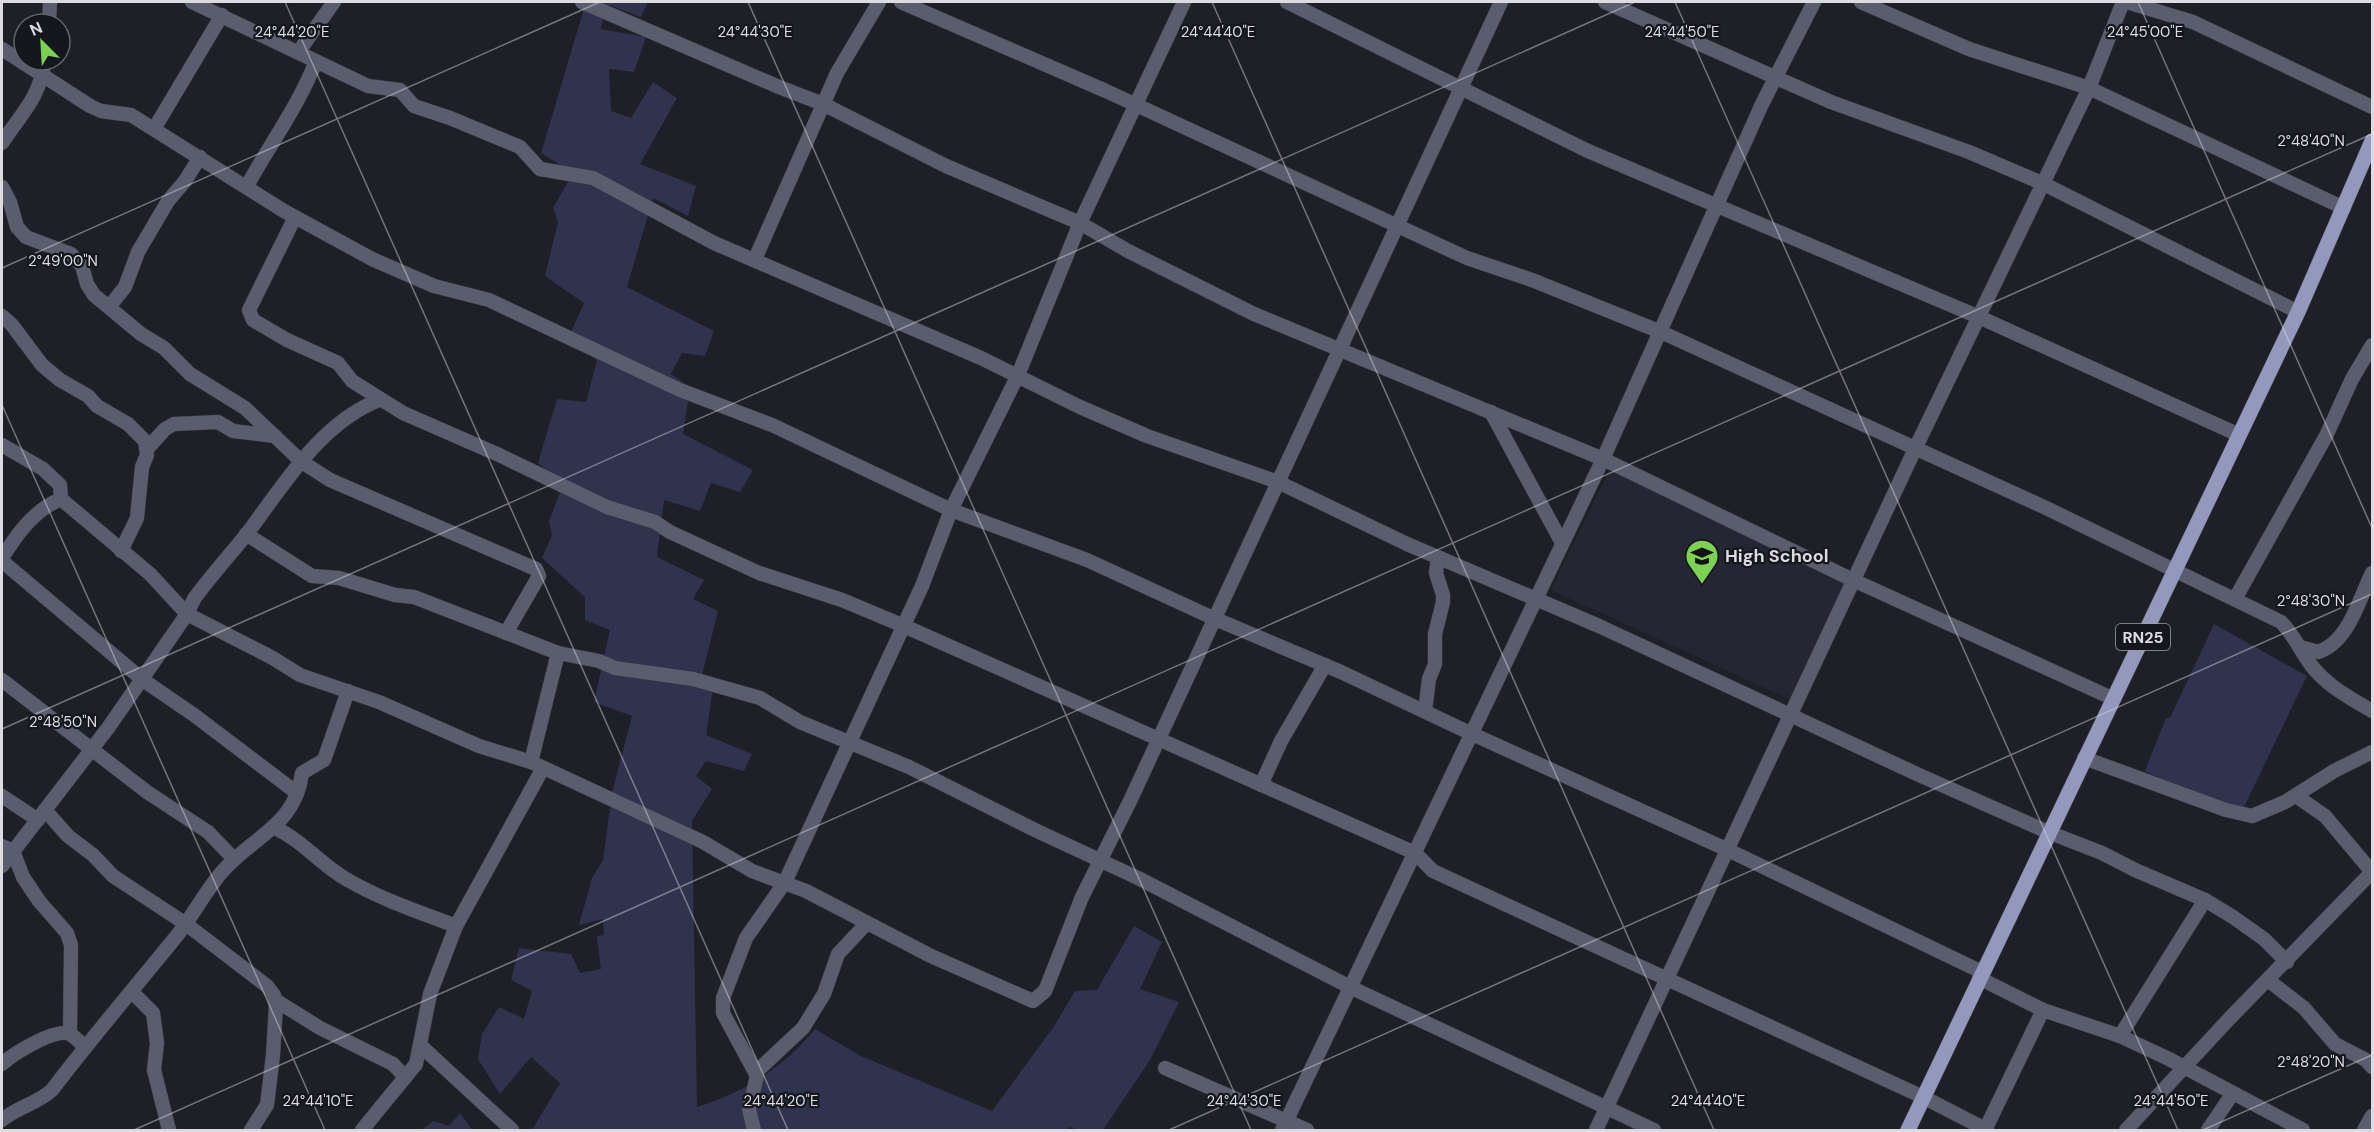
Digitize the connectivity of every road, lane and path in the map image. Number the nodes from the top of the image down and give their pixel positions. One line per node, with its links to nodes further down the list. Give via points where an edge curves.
1 (192, 2): 13 (street)
2 (334, 2): 15 (street)
3 (582, 2): 22 (street)
4 (879, 2): 22 (street)
5 (901, 2): 23 (street)
6 (1184, 2): 23 (street)
7 (1287, 2): 20 (street)
8 (1501, 2): 20 (street)
9 (1605, 2): 19 (street)
10 (1815, 2): 19 (street)
11 (1861, 2): 21 (street, via 1969,49)
12 (2125, 2): 21 (street); 24 (street, via 2193,22)
13 (222, 15): 15 (street); 25 (street)
14 (2, 49): 18 (street)
15 (298, 51): 16 (street)
16 (316, 61): 30 (street, via 304,91); 37 (street, via 368,86 400,90 414,106 520,147 540,169 593,178 675,224)
17 (44, 72): 18 (street)
18 (43, 76): 25 (street, via 90,106 131,115); 26 (street, via 28,109)
19 (1777, 78): 29 (street); 32 (street)
20 (1460, 87): 32 (street, via 1588,151); 36 (street)
21 (2089, 88): 29 (street); 33 (street)
22 (823, 104): 35 (street, via 946,166); 37 (street)
23 (1135, 105): 35 (street); 36 (street)
24 (2373, 107)
25 (154, 129): 28 (street)
26 (2, 142)
27 (2372, 143): 33 (main road, RN25)
28 (200, 157): 30 (street); 38 (street, via 168,201 138,252 125,287)
29 (2042, 183): 39 (street); 41 (street)
30 (246, 186): 34 (street)
31 (2, 188): 38 (street, via 17,227 26,237 71,254 82,266 94,296)
32 (1718, 205): 41 (street); 42 (street)
33 (2344, 208): 39 (main road, RN25)
34 (295, 218): 46 (street, via 266,273 250,315 287,340 338,363); 59 (street, via 372,259 434,286 489,300 680,390 772,425)
35 (1080, 223): 44 (street, via 1254,314); 45 (street)
36 (1398, 226): 42 (street, via 1467,258); 44 (street)
37 (755, 260): 45 (street)
38 (109, 307): 51 (street, via 164,348 190,374 245,408)
39 (2298, 312): 50 (main road, RN25)
40 (2, 316): 53 (street, via 42,365 128,424)
41 (1979, 317): 50 (street); 54 (street)
42 (1661, 332): 54 (street); 55 (street)
43 (2373, 345): 69 (street)
44 (1340, 349): 49 (street); 57 (street)
45 (1018, 375): 57 (street, via 1147,436); 59 (street)
46 (361, 388): 47 (street); 48 (street)
47 (379, 400): 48 (street); 72 (street, via 607,507 644,517 759,573 842,600)
48 (361, 407): 56 (street, via 333,428)
49 (1491, 412): 55 (street); 61 (street)
50 (2237, 434): 65 (main road, RN25)
51 (275, 436): 53 (street, via 233,431 218,422 174,424); 56 (street)
52 (2, 445): 58 (street, via 43,469 60,485)
53 (147, 449): 62 (street, via 137,518)
54 (1915, 449): 65 (street); 67 (street)
55 (1603, 459): 61 (street); 67 (street)
56 (302, 462): 60 (street); 73 (street, via 330,480 536,569 539,576)
57 (1278, 482): 63 (street); 71 (street)
58 (61, 499): 62 (street); 64 (street, via 41,509)
59 (951, 510): 71 (street, via 1065,551); 72 (street)
60 (246, 534): 70 (street, via 198,594); 73 (street, via 312,576 339,578 414,597)
61 (1561, 542): 68 (street)
62 (121, 551): 70 (street, via 150,574)
63 (1438, 557): 68 (street); 81 (street, via 1436,573 1443,602)
64 (2, 559): 78 (street)
65 (2174, 568): 69 (street); 80 (main road, RN25)
66 (2373, 573): 74 (street, via 2350,621 2335,642 2318,652)
67 (1853, 580): 80 (street); 83 (street)
68 (1534, 599): 83 (street); 84 (street)
69 (2235, 599): 74 (street, via 2281,621)
70 (188, 614): 78 (street); 79 (street, via 300,675)
71 (1214, 618): 76 (street); 85 (street)
72 (904, 626): 85 (street); 86 (street)
73 (506, 633): 75 (street)
74 (2300, 647): 82 (street, via 2331,685)
75 (558, 653): 86 (street, via 615,668 693,679 760,698 800,722); 90 (street)
76 (1325, 665): 81 (street); 91 (street, via 1281,741)
77 (2, 680): 87 (street)
78 (143, 680): 87 (street); 92 (street)
79 (348, 692): 90 (street, via 478,746); 92 (street, via 324,760 304,770 302,788)
80 (2114, 699): 89 (main road, RN25)
81 (1425, 711): 84 (street)
82 (2373, 711)
83 (1792, 715): 97 (street); 99 (street)
84 (1470, 733): 99 (street); 100 (street)
85 (1157, 740): 91 (street); 102 (street)
86 (850, 741): 102 (street); 105 (street)
87 (92, 748): 95 (street); 101 (street, via 147,792 208,832)
88 (2373, 752): 94 (street)
89 (2084, 758): 94 (street, via 2252,816); 97 (main road, RN25)
90 (537, 765): 105 (street, via 703,842 752,871); 109 (street)
91 (1261, 785): 100 (street)
92 (297, 793): 96 (street)
93 (2, 796): 95 (street)
94 (2295, 796): 104 (street, via 2325,816)
95 (41, 815): 98 (street); 108 (street, via 93,855 113,876)
96 (275, 828): 101 (street); 109 (street, via 295,839 344,879)
97 (2048, 832): 106 (street); 111 (main road, RN25)
98 (7, 849): 103 (street); 118 (street, via 30,888 69,939)
99 (1726, 849): 111 (street); 112 (street)
100 (1415, 853): 112 (street, via 1433,871); 114 (street)
101 (234, 859): 108 (street)
102 (1101, 862): 107 (street, via 1082,897 1045,991 1033,1001); 114 (street)
103 (2, 866)
104 (2373, 872): 110 (street)
105 (785, 882): 107 (street); 126 (street, via 746,938 723,998 723,1013)
106 (2205, 900): 110 (street, via 2249,927); 119 (street)
107 (867, 923): 126 (street, via 838,954 824,994 803,1028)
108 (186, 924): 115 (street); 116 (street, via 267,987)
109 (456, 926): 120 (street, via 423,1018)
110 (2287, 962): 113 (street)
111 (1980, 975): 117 (street); 129 (main road, RN25)
112 (1666, 980): 129 (street); 130 (street)
113 (2268, 980): 123 (street); 124 (street, via 2304,1008 2335,1044)
114 (1352, 988): 130 (street); 133 (street)
115 (132, 992): 121 (street); 136 (street, via 153,1013 157,1043 154,1070)
116 (275, 1000): 127 (street, via 320,1028 387,1060); 137 (street, via 276,1031 268,1099)
117 (2043, 1010): 119 (street); 135 (street)
118 (70, 1034): 121 (street); 122 (street, via 50,1036)
119 (2120, 1036): 123 (street)
120 (421, 1046): 127 (street, via 416,1064); 139 (street)
121 (85, 1047): 132 (street, via 45,1096)
122 (2, 1064)
123 (2184, 1067): 128 (street); 145 (street)
124 (2373, 1067)
125 (1165, 1068): 133 (street)
126 (756, 1072): 140 (street, via 749,1109)
127 (405, 1077): 138 (street)
128 (2233, 1093): 134 (street); 146 (street)
129 (1923, 1097): 135 (street); 144 (main road, RN25)
130 (1607, 1108): 142 (street); 143 (street)
131 (2373, 1116): 148 (street)
132 (2, 1120)
133 (1285, 1126): 141 (street)
134 (2287, 1127): 147 (street)
135 (1986, 1130)
136 (169, 1131)
137 (252, 1131)
138 (362, 1131)
139 (512, 1131)
140 (754, 1131)
141 (1307, 1131)
142 (1596, 1131)
143 (1654, 1131)
144 (1908, 1131)
145 (2126, 1131)
146 (2208, 1131)
147 (2303, 1131)
148 (2364, 1131)

